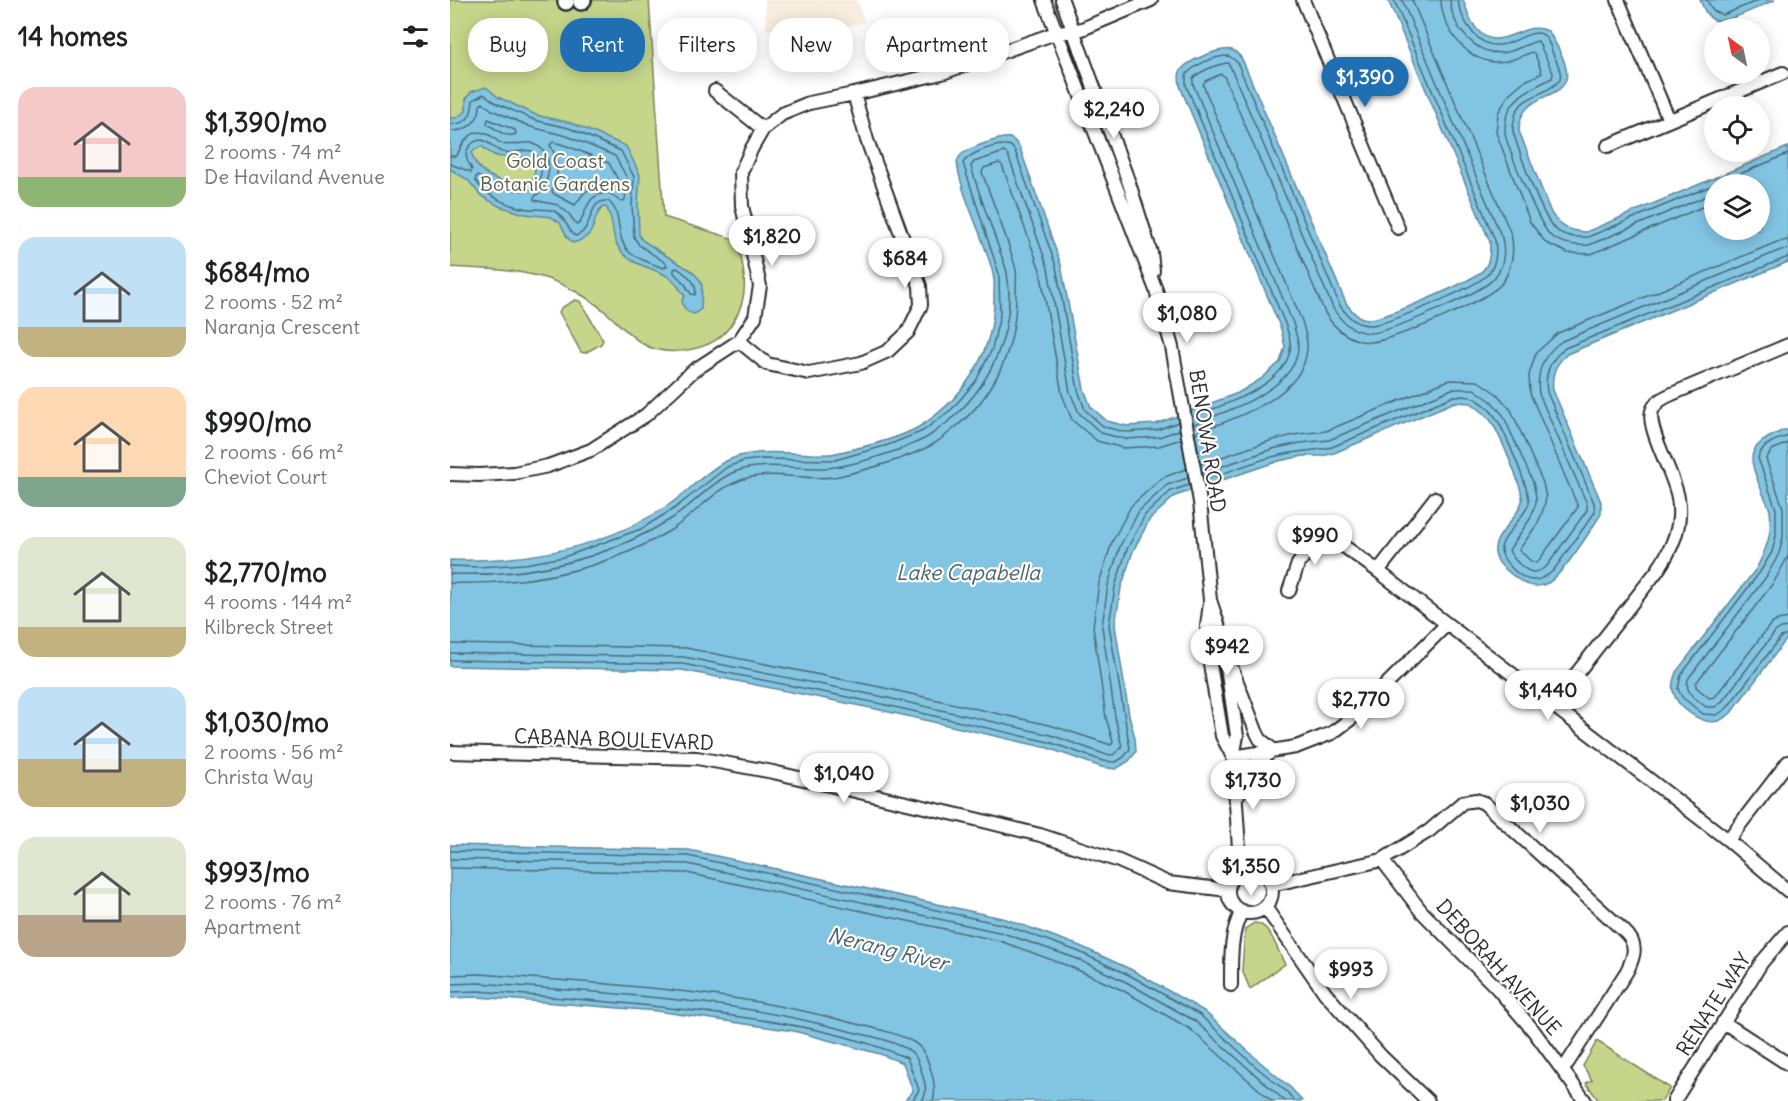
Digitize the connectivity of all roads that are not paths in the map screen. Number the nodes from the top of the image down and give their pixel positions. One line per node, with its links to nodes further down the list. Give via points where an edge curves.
1 (1044, 0): 7 (street, BENOWA ROAD)
2 (1062, 0): 6 (street, BENOWA ROAD)
3 (1151, 0): 6 (street)
4 (1303, 0): 14 (street)
5 (1618, 0): 11 (street)
6 (1074, 31): 7 (street); 15 (street, BENOWA ROAD, via 1129,183 1151,253)
7 (1056, 35): 10 (street, via 942,73); 15 (street, BENOWA ROAD)
8 (1783, 73): 11 (street)
9 (715, 91): 12 (street)
10 (855, 94): 12 (street, via 809,103 782,114); 16 (street, via 867,140 920,286 921,305 908,332 888,351 861,363 809,373 767,364)
11 (1669, 120): 13 (street)
12 (763, 129): 16 (street, via 741,172 742,206 760,286 755,317)
13 (1608, 146)
14 (1398, 228)
15 (1156, 290): 22 (street, BENOWA ROAD, via 1172,347 1200,502)
16 (739, 341): 18 (street, via 693,371 646,415 591,450 548,466 513,473)
17 (1788, 345): 25 (street, via 1672,394 1654,406 1652,426 1679,500 1680,515 1673,543 1657,571)
18 (450, 474)
19 (1435, 498): 20 (street)
20 (1378, 571): 21 (street, via 1323,531 1298,564); 23 (street)
21 (1289, 591)
22 (1210, 600): 24 (street, BENOWA ROAD); 28 (street, BENOWA ROAD, via 1208,652 1222,736)
23 (1446, 625): 25 (street); 26 (street, via 1341,727 1306,744)
24 (1226, 661): 26 (street, via 1260,739); 28 (street, BENOWA ROAD, via 1236,736)
25 (1551, 705): 31 (street)
26 (1273, 750): 28 (street); 30 (street, via 1252,770)
27 (450, 752): 35 (street, CABANA BOULEVARD, via 697,758 985,821 1119,861 1168,883)
28 (1233, 757): 30 (street, BENOWA ROAD)
29 (1788, 762): 31 (street)
30 (1237, 797): 33 (street, BENOWA ROAD)
31 (1728, 840): 36 (street)
32 (1382, 860): 34 (street); 43 (street, DEBORAH AVENUE, via 1421,911 1517,1011); 43 (street, via 1429,831 1460,804 1476,800 1489,807 1629,935 1635,948 1633,959)
33 (1244, 870): 34 (street, via 1263,873); 35 (street, via 1232,879)
34 (1271, 885): 37 (street, via 1270,900)
35 (1228, 890): 38 (street, via 1231,901)
36 (1788, 891)
37 (1265, 906): 38 (street, via 1254,912); 44 (street, via 1325,993)
38 (1242, 911): 40 (street, via 1235,922)
39 (1788, 932): 41 (street, RENATE WAY, via 1762,962)
40 (1232, 985)
41 (1724, 1022): 42 (street); 46 (street, RENATE WAY)
42 (1788, 1064)
43 (1563, 1070): 45 (street, DEBORAH AVENUE)
44 (1428, 1101)
45 (1585, 1101)
46 (1674, 1101)

